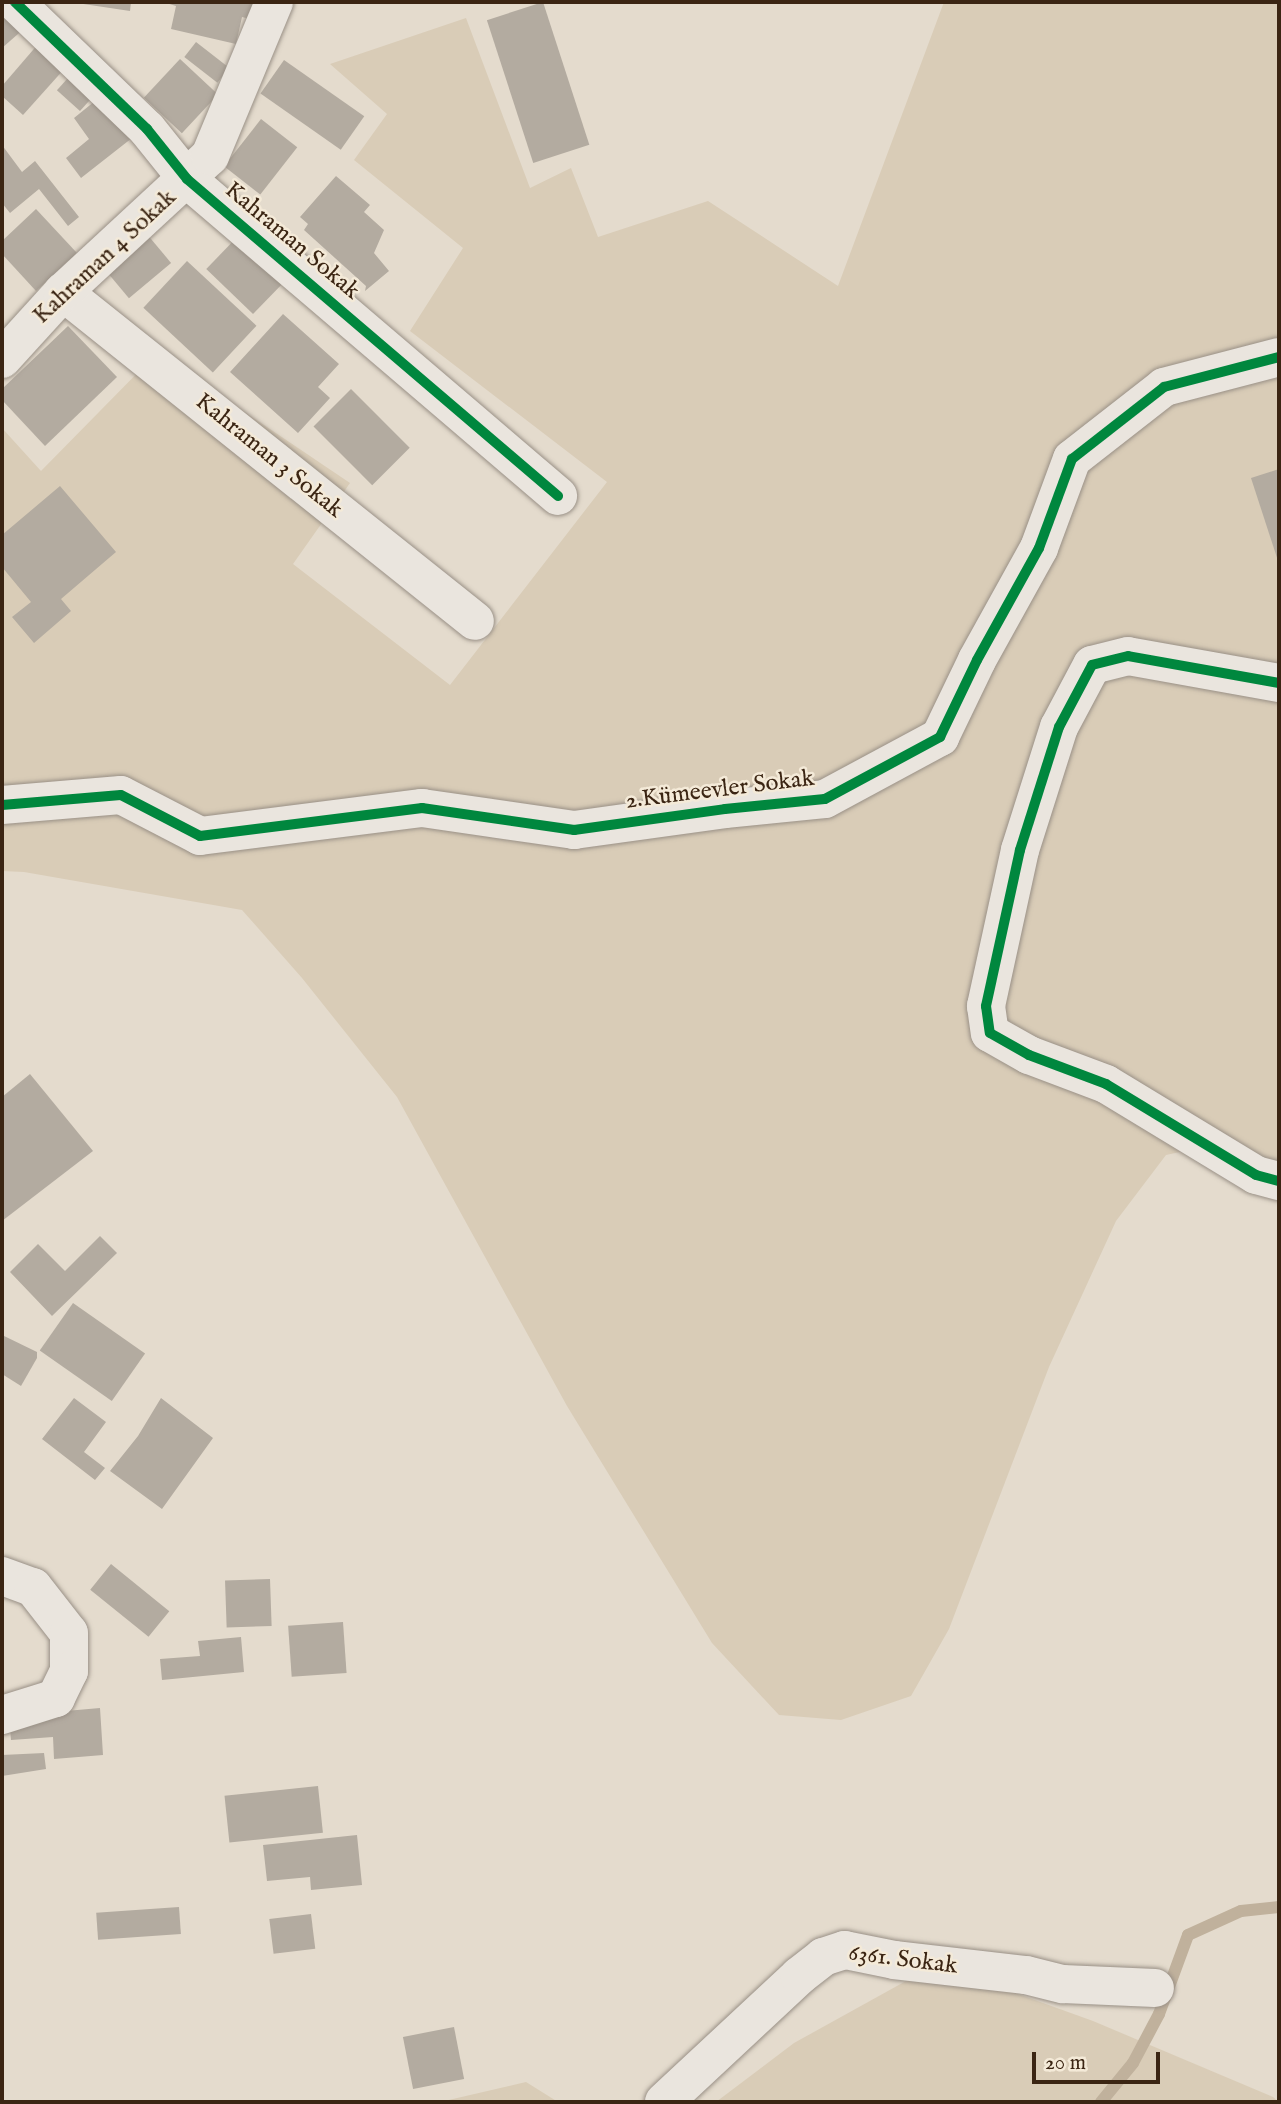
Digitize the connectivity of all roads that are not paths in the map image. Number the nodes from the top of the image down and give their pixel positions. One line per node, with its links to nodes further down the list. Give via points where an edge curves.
1 (15, 2): 3 (street, Kahraman Sokak, via 147,129)
2 (274, 2): 3 (street, Kahraman 4 Sokak, via 210,156)
3 (187, 179): 4 (street, Kahraman 4 Sokak); 7 (street, Kahraman Sokak)
4 (63, 292): 6 (street, Kahraman 4 Sokak); 8 (street, Kahraman 3 Sokak)
5 (1279, 357): 10 (street, 2.Kümeevler Sokak, via 1164,387 1072,459 1039,548 940,737 825,799 574,830 422,808 200,836 121,796)
6 (2, 359)
7 (558, 496)
8 (475, 621)
9 (1279, 683): 11 (street, via 1128,656 1092,665 1059,727 1020,850 986,1006 990,1032 1029,1055 1106,1084 1256,1175)
10 (2, 805)
11 (1279, 1181)
12 (2, 1576): 13 (street, via 33,1587 69,1633 69,1671 56,1698)
13 (2, 1715)
14 (1155, 1988): 15 (street, 6361. Sokak, via 1063,1984 845,1950 823,1957 799,1976)
15 (664, 2102)

